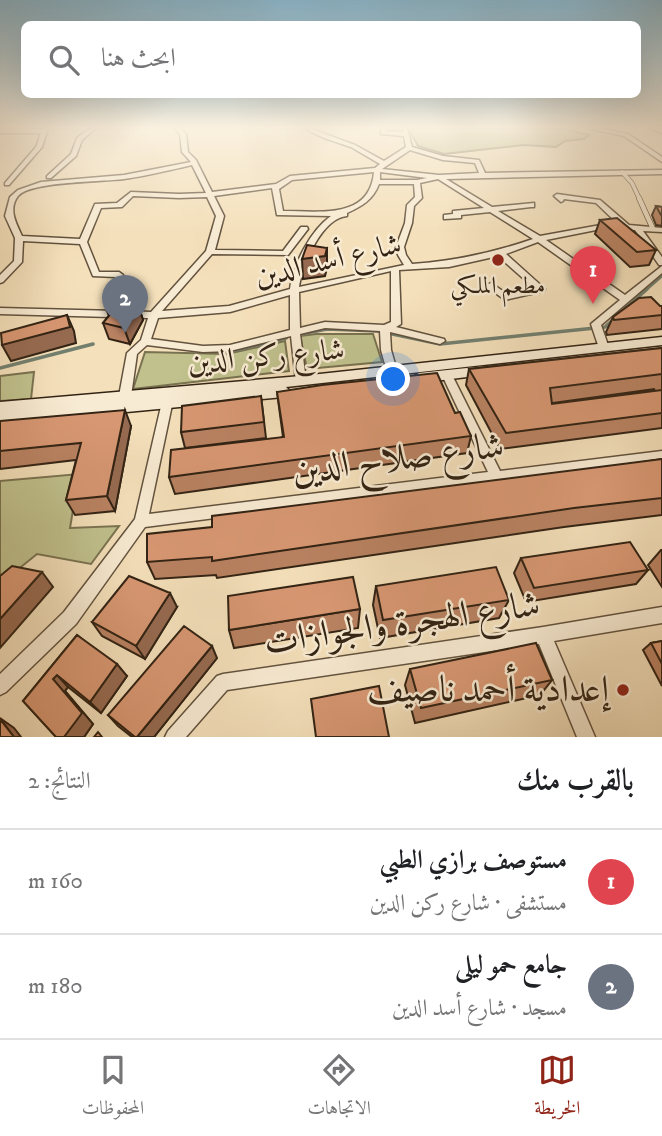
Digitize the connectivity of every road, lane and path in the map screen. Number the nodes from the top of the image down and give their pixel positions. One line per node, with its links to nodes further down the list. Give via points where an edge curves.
1 (24, 162): 15 (street)
2 (66, 162): 11 (street)
3 (373, 162): 7 (street)
4 (388, 162): 7 (street)
5 (478, 162): 10 (street)
6 (194, 163): 17 (street); 18 (street)
7 (379, 167): 12 (street); 13 (street); 16 (street, via 290,178)
8 (622, 172): 9 (street); 10 (street); 27 (lane)
9 (662, 172)
10 (483, 175): 12 (street)
11 (50, 177)
12 (439, 177): 14 (street); 21 (street)
13 (377, 182): 14 (street); 22 (street, via 367,200)
14 (417, 182): 34 (street, via 419,198 411,205 400,240 400,254)
15 (3, 184): 17 (street)
16 (278, 186): 18 (street); 22 (street, via 280,213)
17 (29, 188): 28 (street, via 13,197 9,216)
18 (209, 195): 30 (street, via 131,194 119,205 98,206); 31 (street, via 219,216)
19 (561, 200): 24 (street, via 557,196 598,201)
20 (531, 205): 21 (street)
21 (494, 210): 23 (street); 29 (street)
22 (344, 214): 39 (street, via 329,221 316,240 298,271)
23 (447, 217)
24 (626, 227): 26 (street, شارع أسد الدين); 29 (street, شارع أسد الدين, via 606,226)
25 (304, 229): 31 (street, via 285,253)
26 (638, 229): 27 (street, شارع أسد الدين); 33 (street)
27 (657, 230)
28 (19, 238): 30 (street); 37 (street, via 18,262)
29 (539, 239): 32 (street, شارع أسد الدين); 40 (street)
30 (83, 242): 42 (street, via 96,274 119,275)
31 (210, 252): 43 (street)
32 (500, 253): 34 (street, شارع أسد الدين, via 449,264); 38 (street, via 541,289 505,297 491,286)
33 (662, 263)
34 (408, 266): 35 (street, شارع أسد الدين)
35 (395, 268): 39 (street, شارع أسد الدين); 44 (street, via 396,324)
36 (662, 269): 40 (street)
37 (0, 280)
38 (484, 288)
39 (296, 290): 43 (street, شارع أسد الدين, via 230,309); 45 (street)
40 (626, 300): 49 (street, via 597,327)
41 (0, 311): 42 (street, شارع أسد الدين)
42 (122, 314): 43 (street, شارع أسد الدين)
43 (154, 315): 48 (street)
44 (384, 331): 45 (street, via 325,325); 46 (street); 51 (street, via 384,349)
45 (295, 332): 48 (street, via 230,348); 53 (street)
46 (440, 341)
47 (662, 341): 49 (main road, شارع ركن الدين)
48 (144, 344): 54 (street, via 132,354)
49 (604, 348): 51 (main road, شارع ركن الدين)
50 (662, 352): 52 (main road, شارع ركن الدين)
51 (392, 371): 53 (main road, شارع ركن الدين)
52 (447, 375): 55 (main road, شارع ركن الدين); 59 (street)
53 (301, 382): 54 (main road, شارع ركن الدين)
54 (125, 396): 56 (main road, شارع ركن الدين)
55 (166, 405): 57 (main road, شارع ركن الدين); 60 (street)
56 (0, 408)
57 (0, 418)
58 (662, 456): 59 (street, شارع صلاح الدين)
59 (496, 477): 60 (street, شارع صلاح الدين)
60 (141, 521): 63 (street, via 70,618)
61 (662, 615): 62 (street, شارع الهجرة والجوازات)
62 (543, 635): 64 (street, شارع الهجرة والجوازات, via 223,682); 65 (street)
63 (0, 686)
64 (174, 737)
65 (586, 737)

